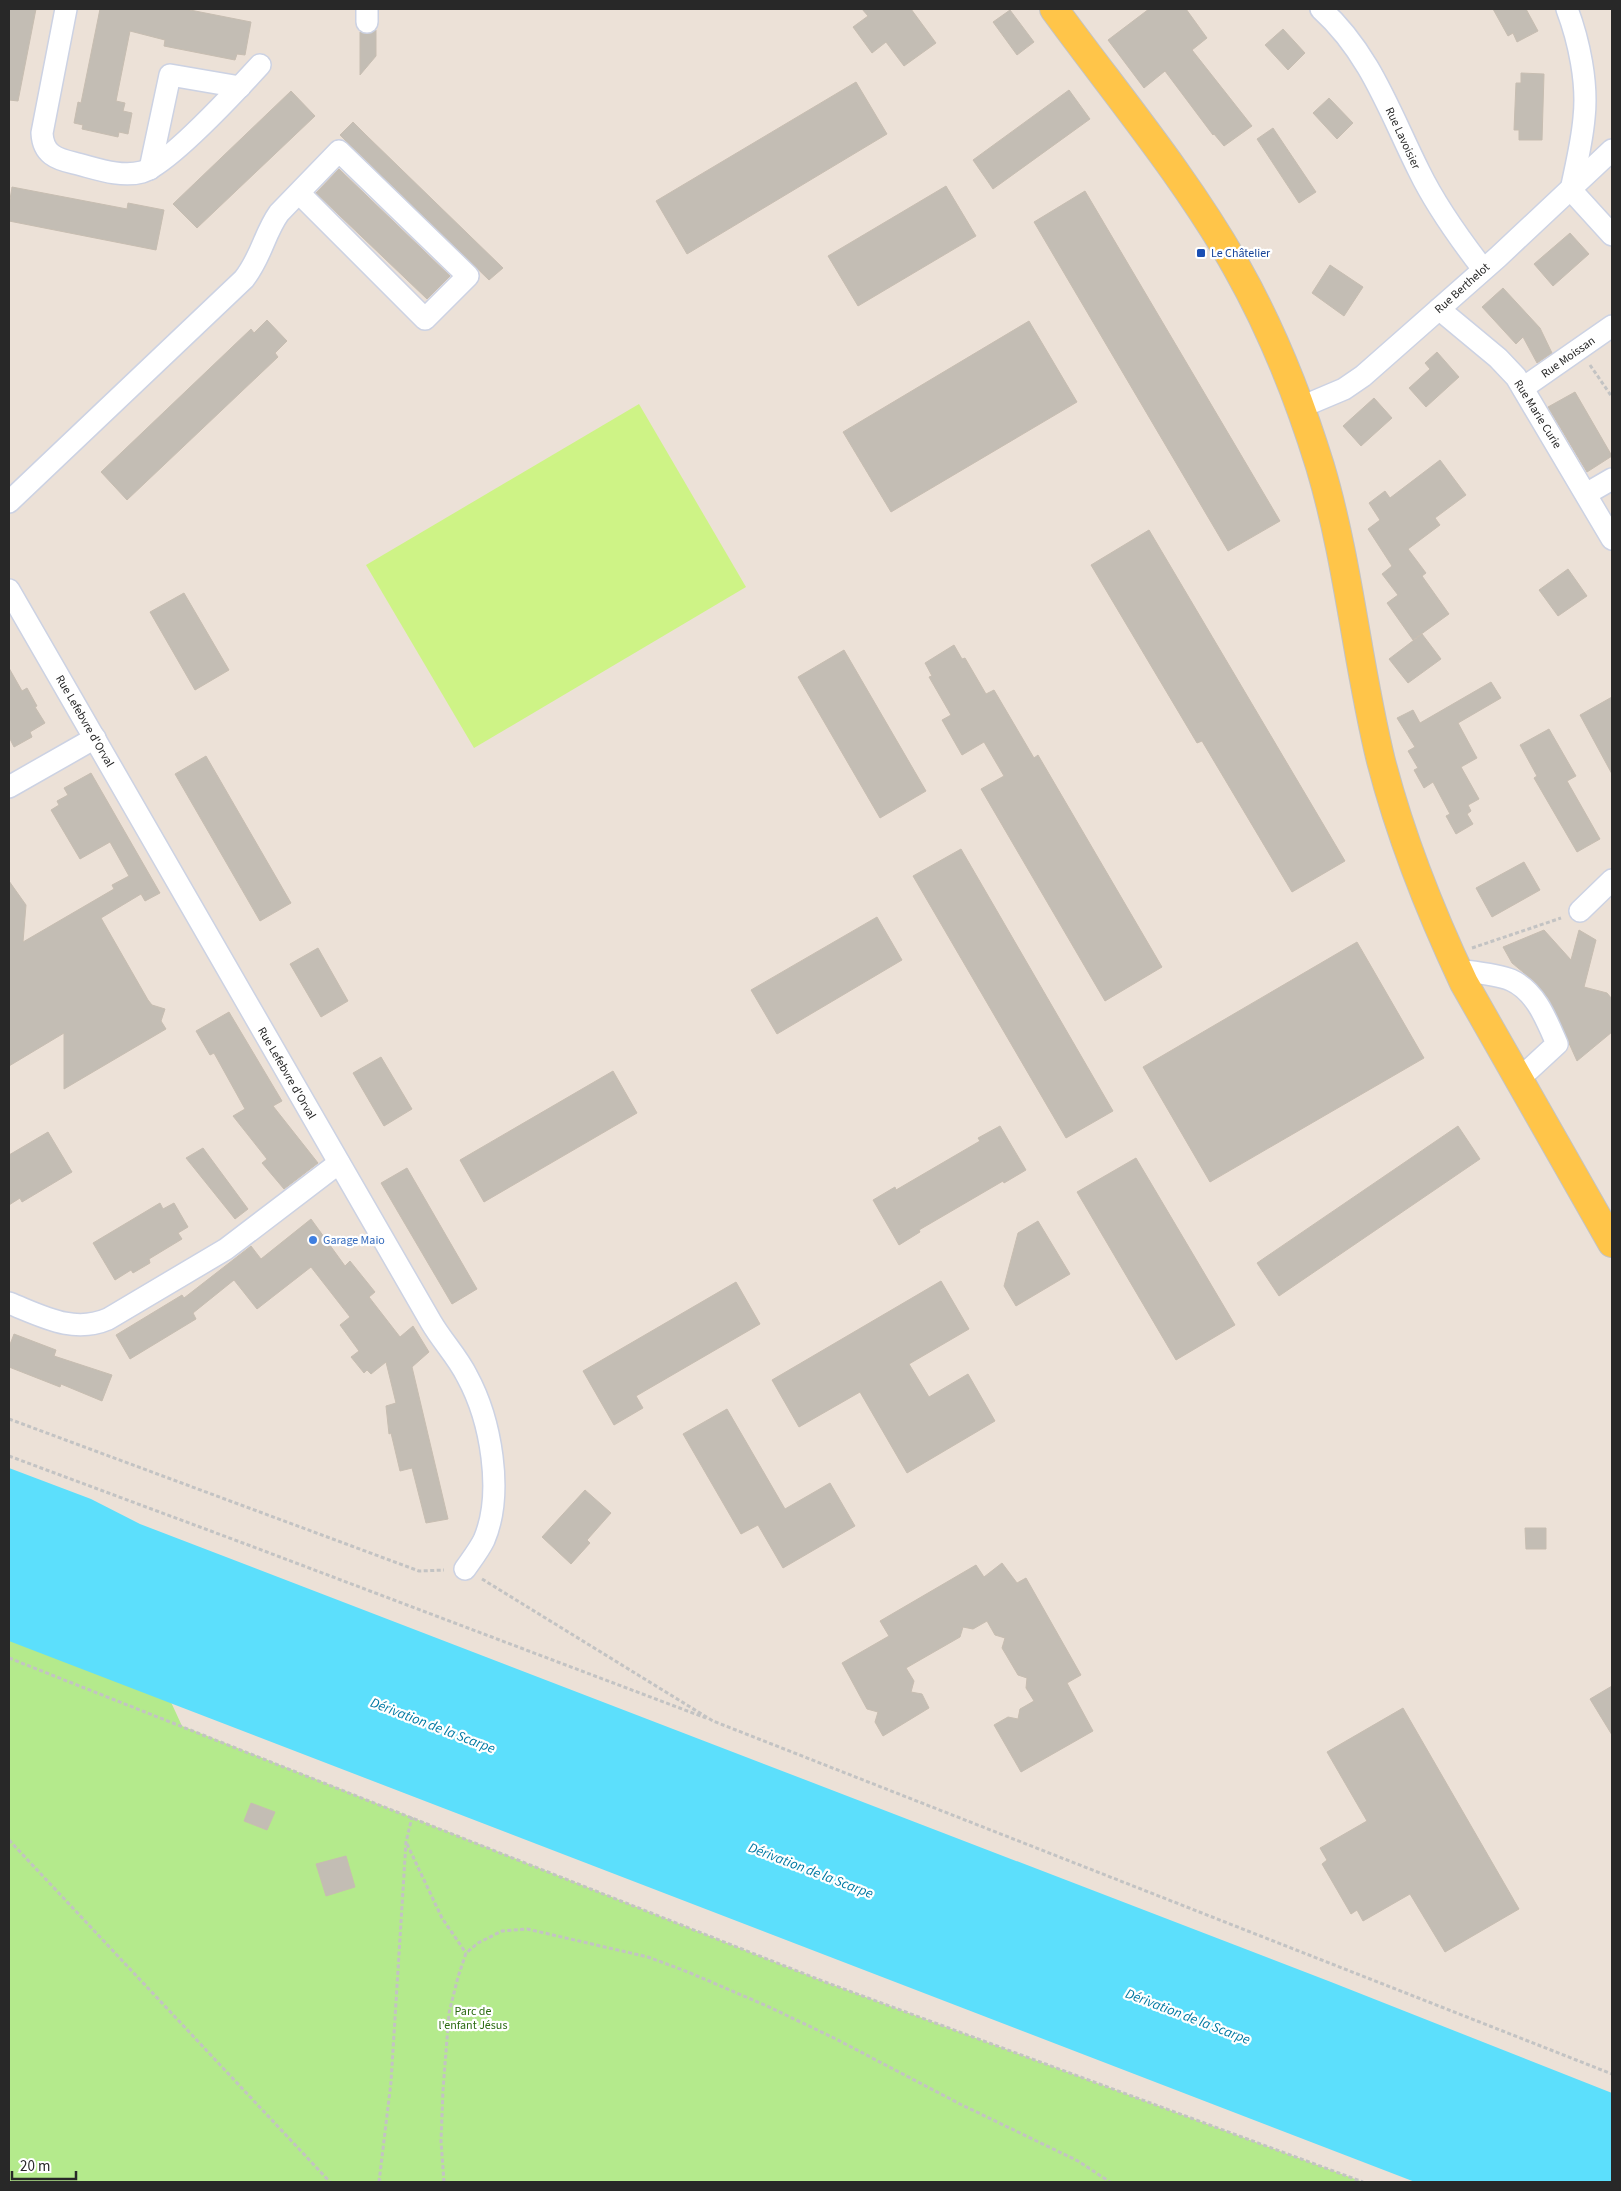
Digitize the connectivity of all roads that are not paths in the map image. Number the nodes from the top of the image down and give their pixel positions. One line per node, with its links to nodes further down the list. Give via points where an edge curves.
1 (66, 9): 8 (street, via 42,133 46,149 58,160 122,174)
2 (1054, 9): 16 (main road, via 1188,190 1221,241 1253,297)
3 (1321, 9): 12 (street, Rue Lavoisier, via 1343,30 1362,57 1424,180 1458,236)
4 (1567, 9): 9 (street, via 1578,49 1585,103 1583,132)
5 (260, 65): 6 (street)
6 (240, 87): 8 (street); 8 (street, via 170,75)
7 (1612, 150): 9 (street, Rue Berthelot)
8 (150, 169)
9 (1571, 190): 11 (street); 12 (street, Rue Berthelot)
10 (299, 192): 10 (street, via 339,151 468,276 425,319); 19 (street, via 274,220 258,261 244,279)
11 (1612, 235)
12 (1483, 269): 13 (street, Rue Berthelot)
13 (1439, 309): 15 (street, Rue Marie Curie, via 1498,358); 16 (street, Rue Berthelot, via 1363,376 1344,389)
14 (1612, 326): 15 (street, Rue Moissan)
15 (1524, 388): 18 (street, Rue Marie Curie)
16 (1300, 408): 26 (main road, via 1333,514 1389,791 1420,884)
17 (1612, 480): 18 (street)
18 (1586, 494): 20 (street, Rue Marie Curie)
19 (9, 502)
20 (1612, 539)
21 (9, 590): 22 (street, Rue Lefebvre d'Orval)
22 (95, 738): 23 (street); 28 (street, Rue Lefebvre d'Orval)
23 (9, 787)
24 (1612, 880): 25 (street)
25 (1580, 911)
26 (1454, 962): 27 (main road); 27 (street, via 1510,979 1523,987 1541,1009 1556,1044)
27 (1518, 1080): 29 (main road)
28 (339, 1163): 30 (street, via 226,1249 108,1319 88,1326 66,1325); 31 (street, Rue Lefebvre d'Orval, via 434,1326 467,1376 483,1415 492,1468 492,1509 484,1540)
29 (1612, 1243)
30 (9, 1303)
31 (465, 1568)

